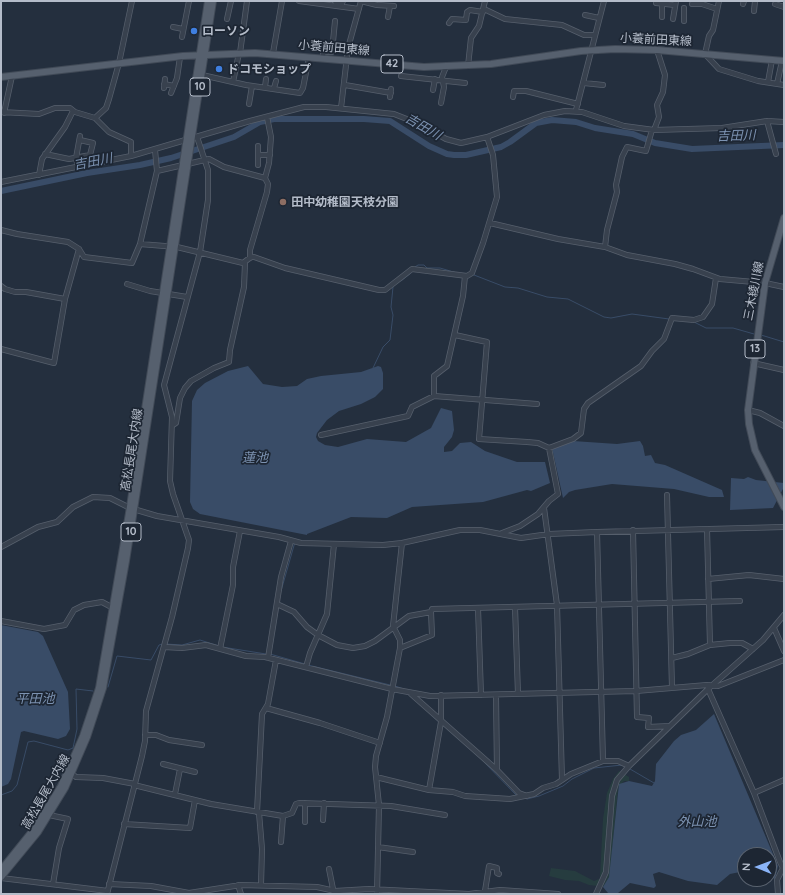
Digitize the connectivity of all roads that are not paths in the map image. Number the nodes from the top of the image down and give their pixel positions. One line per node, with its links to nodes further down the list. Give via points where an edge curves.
1 (132, 1): 56 (street)
2 (189, 1): 41 (street)
3 (208, 1): 49 (main road, 高松長尾大内線 / 10)
4 (213, 1): 49 (main road, 高松長尾大内線 / 10)
5 (231, 1): 35 (street)
6 (247, 1): 46 (street)
7 (282, 1): 47 (street)
8 (300, 1): 23 (street)
9 (335, 1): 23 (street)
10 (343, 1): 23 (street)
11 (361, 1): 25 (street); 32 (street, via 392,6)
12 (485, 1): 27 (street)
13 (604, 1): 34 (street)
14 (656, 1): 19 (street)
15 (719, 1): 26 (street)
16 (755, 1): 28 (street)
17 (702, 2): 21 (street); 26 (street)
18 (675, 3): 19 (street); 29 (street)
19 (662, 4): 33 (street)
20 (684, 4): 30 (street)
21 (692, 4)
22 (775, 4): 24 (street)
23 (341, 6): 25 (street)
24 (784, 7)
25 (359, 9): 53 (street)
26 (717, 9): 48 (street)
27 (484, 11): 39 (street, via 470,10 467,12 466,20 452,19); 42 (street, via 505,19 562,25 584,35); 57 (street, via 479,26 471,38)
28 (754, 11)
29 (674, 13): 30 (street); 36 (street)
30 (684, 14): 38 (street)
31 (585, 15): 34 (street)
32 (388, 17)
33 (662, 17)
34 (599, 18): 42 (street)
35 (227, 19)
36 (673, 19)
37 (335, 21): 52 (street, via 332,52 323,52)
38 (684, 21)
39 (449, 23)
40 (173, 27): 41 (street)
41 (183, 29): 43 (street)
42 (595, 35): 44 (street)
43 (182, 37)
44 (591, 50): 45 (main road, 小蓑前田東線 / 42); 57 (main road, 小蓑前田東線 / 42); 71 (street)
45 (657, 50): 48 (main road, 小蓑前田東線 / 42); 95 (street, via 665,75 663,92 657,105 658,117)
46 (239, 53): 47 (main road, 小蓑前田東線 / 42); 49 (main road, 小蓑前田東線 / 42); 67 (street)
47 (273, 53): 51 (main road, 小蓑前田東線 / 42)
48 (705, 54): 54 (main road, 小蓑前田東線 / 42); 68 (street, via 719,68)
49 (202, 55): 50 (main road, 小蓑前田東線 / 42); 59 (main road, 高松長尾大内線 / 10); 97 (main road, 高松長尾大内線 / 10)
50 (180, 57): 56 (main road, 小蓑前田東線 / 42); 76 (street)
51 (309, 57): 52 (main road, 小蓑前田東線 / 42); 79 (street, via 302,92)
52 (322, 58): 53 (main road, 小蓑前田東線 / 42)
53 (347, 60): 58 (main road, 小蓑前田東線 / 42); 73 (street)
54 (772, 60): 55 (main road, 小蓑前田東線 / 42); 68 (street)
55 (783, 61): 72 (street)
56 (119, 63): 60 (main road, 小蓑前田東線 / 42); 91 (street, via 106,108)
57 (468, 66): 58 (main road, 小蓑前田東線 / 42)
58 (446, 67): 65 (street)
59 (202, 75): 67 (street); 97 (main road, 高松長尾大内線 / 10)
60 (12, 76): 62 (main road, 小蓑前田東線 / 42); 90 (street)
61 (401, 76): 64 (street)
62 (1, 77)
63 (266, 79): 78 (street)
64 (435, 79): 65 (street); 80 (street)
65 (442, 80): 70 (street); 84 (street)
66 (276, 81): 79 (street)
67 (233, 82): 77 (street)
68 (768, 82): 72 (street)
69 (164, 83): 76 (street)
70 (465, 83)
71 (584, 83): 74 (street); 86 (street)
72 (777, 84): 75 (street)
73 (345, 85): 82 (street); 87 (street)
74 (603, 85)
75 (784, 85)
76 (174, 86): 81 (street)
77 (252, 86): 78 (street); 85 (street)
78 (265, 87): 79 (street)
79 (274, 88)
80 (434, 90)
81 (171, 93)
82 (391, 93)
83 (513, 97): 86 (street, via 514,91 526,91)
84 (442, 103)
85 (248, 104)
86 (578, 104): 88 (street)
87 (341, 108): 92 (street, via 304,107); 96 (street, via 402,116 456,142)
88 (576, 110): 95 (street, via 624,126); 96 (street, via 544,115)
89 (73, 111): 90 (street, via 65,107 40,114); 91 (street); 101 (street)
90 (2, 113)
91 (95, 118): 103 (street, via 108,132 131,142)
92 (267, 118): 97 (street); 104 (street, via 270,126)
93 (767, 121): 94 (street); 95 (street, via 722,128); 100 (street)
94 (784, 122)
95 (653, 130): 119 (street, via 646,151 627,147 624,150 618,168 617,192 607,230)
96 (488, 139): 115 (street, via 493,155 498,194)
97 (191, 140): 99 (street); 106 (street); 107 (main road, 高松長尾大内線 / 10)
98 (258, 146): 102 (street)
99 (155, 150): 103 (street); 110 (street)
100 (775, 152)
101 (46, 154): 105 (street); 111 (street, via 42,159)
102 (258, 155): 104 (street); 108 (street)
103 (131, 156): 109 (street)
104 (270, 156): 112 (street)
105 (76, 158): 105 (street, via 90,155 93,143 80,138); 109 (street)
106 (204, 158): 107 (street); 112 (street, via 224,167); 121 (street, via 209,183)
107 (185, 163): 110 (street); 118 (main road, 高松長尾大内線 / 10)
108 (258, 164)
109 (78, 168): 111 (street)
110 (157, 171): 117 (street)
111 (38, 176): 113 (street)
112 (265, 178): 122 (street, via 268,184 267,192)
113 (1, 182)
114 (784, 220): 126 (main road, 三木綾川線 / 13)
115 (490, 223): 119 (street); 124 (street, via 472,273)
116 (1, 230): 120 (street, via 68,242)
117 (140, 244): 118 (street); 120 (street, via 132,263 84,257)
118 (172, 246): 121 (street); 130 (main road, 高松長尾大内線 / 10)
119 (606, 247): 125 (street, via 627,255 693,268)
120 (79, 250): 132 (street)
121 (200, 252): 123 (street); 131 (street)
122 (250, 258): 123 (street); 124 (street, via 261,258 285,268 379,290 385,290 413,269)
123 (245, 263): 141 (street, via 244,287 229,362 214,368 188,385 182,392 176,423)
124 (465, 276): 133 (street)
125 (716, 278): 126 (street); 144 (street, via 712,304 703,317 694,320 672,318 664,339 652,350 641,366 588,403 584,409 581,433 573,439)
126 (765, 283): 129 (street); 135 (main road, 三木綾川線 / 13)
127 (127, 284): 130 (street)
128 (1, 286): 132 (street, via 14,292)
129 (784, 287)
130 (165, 293): 131 (street); 148 (main road, 高松長尾大内線 / 10)
131 (187, 297): 141 (street, via 164,385)
132 (65, 299): 134 (street, via 54,363)
133 (455, 335): 137 (street, via 447,366 434,376); 138 (street, via 487,342)
134 (1, 349)
135 (753, 363): 136 (street); 140 (main road, 三木綾川線 / 13)
136 (784, 370)
137 (434, 396): 138 (street); 143 (street, via 412,407 408,416)
138 (483, 400): 139 (street); 144 (street, via 479,439 538,443)
139 (536, 404)
140 (748, 410): 142 (street, via 760,413); 146 (main road, 三木綾川線 / 13, via 751,437)
141 (173, 425): 149 (street, via 170,481)
142 (784, 426)
143 (321, 435)
144 (549, 448): 147 (street, via 558,494)
145 (668, 495): 153 (street)
146 (784, 507)
147 (544, 508): 156 (street, via 520,526); 157 (street)
148 (132, 509): 149 (street); 161 (street, via 110,498 89,498 73,507 57,522 38,527); 173 (main road, 高松長尾大内線 / 10); 214 (main road, 高松長尾大内線 / 10, via 118,610 103,688)
149 (183, 521): 154 (street); 181 (street, via 188,548)
150 (784, 527): 151 (street)
151 (707, 529): 153 (street); 162 (street)
152 (633, 530): 153 (street); 155 (street); 168 (street)
153 (668, 530): 166 (street)
154 (240, 531): 158 (street); 183 (street, via 233,567 233,585)
155 (597, 532): 157 (street); 167 (street)
156 (502, 533): 157 (street, via 521,538); 159 (street, via 460,530)
157 (548, 534): 170 (street)
158 (294, 541): 160 (street); 169 (street, via 281,577)
159 (402, 543): 160 (street); 177 (street)
160 (334, 544): 179 (street, via 327,614)
161 (1, 547)
162 (708, 579): 163 (street, via 750,575); 165 (street)
163 (784, 579)
164 (740, 601): 165 (street)
165 (709, 602): 166 (street); 180 (street)
166 (670, 603): 168 (street); 187 (street)
167 (599, 604): 168 (street); 170 (street); 196 (street)
168 (634, 604): 194 (street)
169 (278, 605): 179 (street, via 294,612); 186 (street)
170 (557, 605): 171 (street); 197 (street)
171 (515, 607): 172 (street); 198 (street)
172 (478, 608): 174 (street, via 432,609); 199 (street)
173 (115, 609): 176 (street, via 102,602 84,605 74,610 65,625 44,629); 238 (main road, 高松長尾大内線 / 10, via 99,688 73,761 61,786 34,829)
174 (431, 612): 177 (street, via 409,616); 182 (street, via 432,635)
175 (784, 614): 178 (street)
176 (1, 621)
177 (394, 628): 179 (street, via 360,648 337,645); 182 (street, via 400,640)
178 (774, 628): 184 (street); 185 (street)
179 (318, 635): 190 (street)
180 (710, 645): 184 (street, via 742,644); 187 (street)
181 (164, 647): 183 (street, via 182,648 200,644); 205 (street, via 146,711)
182 (400, 648): 193 (street)
183 (220, 649): 186 (street, via 246,656)
184 (753, 649): 192 (street)
185 (784, 651)
186 (268, 658): 188 (street)
187 (672, 658): 191 (street)
188 (276, 660): 190 (street); 202 (street)
189 (784, 660): 192 (street)
190 (306, 667): 193 (street)
191 (672, 688): 192 (street, via 707,684); 194 (street)
192 (710, 688): 204 (street); 220 (street)
193 (392, 689): 195 (street); 206 (street)
194 (636, 691): 196 (street); 204 (street, via 637,717 649,718 648,727)
195 (410, 692): 201 (street); 203 (street)
196 (601, 692): 197 (street); 208 (street)
197 (560, 693): 198 (street); 216 (street)
198 (518, 694): 200 (street)
199 (481, 695): 200 (street); 201 (street)
200 (496, 695): 212 (street)
201 (441, 696): 203 (street)
202 (266, 708): 206 (street); 227 (street, via 262,714 259,748 261,757)
203 (441, 722): 212 (street); 219 (street)
204 (670, 726): 210 (street)
205 (145, 735): 207 (street); 218 (street)
206 (380, 744): 215 (street, via 376,756)
207 (202, 745)
208 (603, 761): 210 (street, via 618,761); 216 (street)
209 (163, 764): 211 (street)
210 (629, 766): 257 (street, via 614,787 606,872)
211 (180, 769): 213 (street); 221 (street)
212 (497, 770): 222 (street, via 518,793)
213 (195, 772)
214 (72, 774): 218 (street, via 76,777 103,778); 228 (main road, 高松長尾大内線 / 10)
215 (376, 777): 219 (street); 226 (street)
216 (562, 780): 222 (street)
217 (784, 780): 220 (street)
218 (135, 784): 221 (street); 233 (street)
219 (429, 790): 222 (street, via 490,798)
220 (754, 793): 258 (street, via 782,868 777,880)
221 (175, 794): 223 (street)
222 (527, 796)
223 (195, 800): 227 (street); 233 (street, via 190,828)
224 (305, 804): 225 (street); 230 (street, via 296,804 292,813); 232 (street)
225 (324, 804): 226 (street); 231 (street)
226 (379, 805): 229 (street); 235 (street)
227 (258, 813): 230 (street); 244 (street, via 262,849)
228 (48, 815): 240 (main road, 高松長尾大内線 / 10, via 38,832); 241 (street, via 68,818 59,848)
229 (445, 815)
230 (283, 816): 234 (street)
231 (323, 820)
232 (304, 822)
233 (124, 824): 242 (street)
234 (281, 842)
235 (378, 847): 236 (street); 247 (street)
236 (413, 852)
237 (329, 869): 246 (street)
238 (1, 870)
239 (499, 874): 245 (street, via 497,868 489,866)
240 (1, 877): 241 (street, via 28,883)
241 (53, 884): 249 (street)
242 (110, 884): 249 (street); 250 (street, via 151,886)
243 (238, 885): 244 (street); 250 (street); 255 (street)
244 (261, 885): 246 (street, via 326,888)
245 (485, 891): 248 (street); 253 (street)
246 (335, 892): 247 (street)
247 (377, 892): 251 (street)
248 (510, 892): 254 (street)
249 (107, 893)
250 (200, 893)
251 (423, 893): 252 (street)
252 (442, 893): 253 (street)
253 (479, 893)
254 (542, 893): 256 (street)
255 (241, 894)
256 (558, 894)
257 (596, 894)
258 (778, 894)

